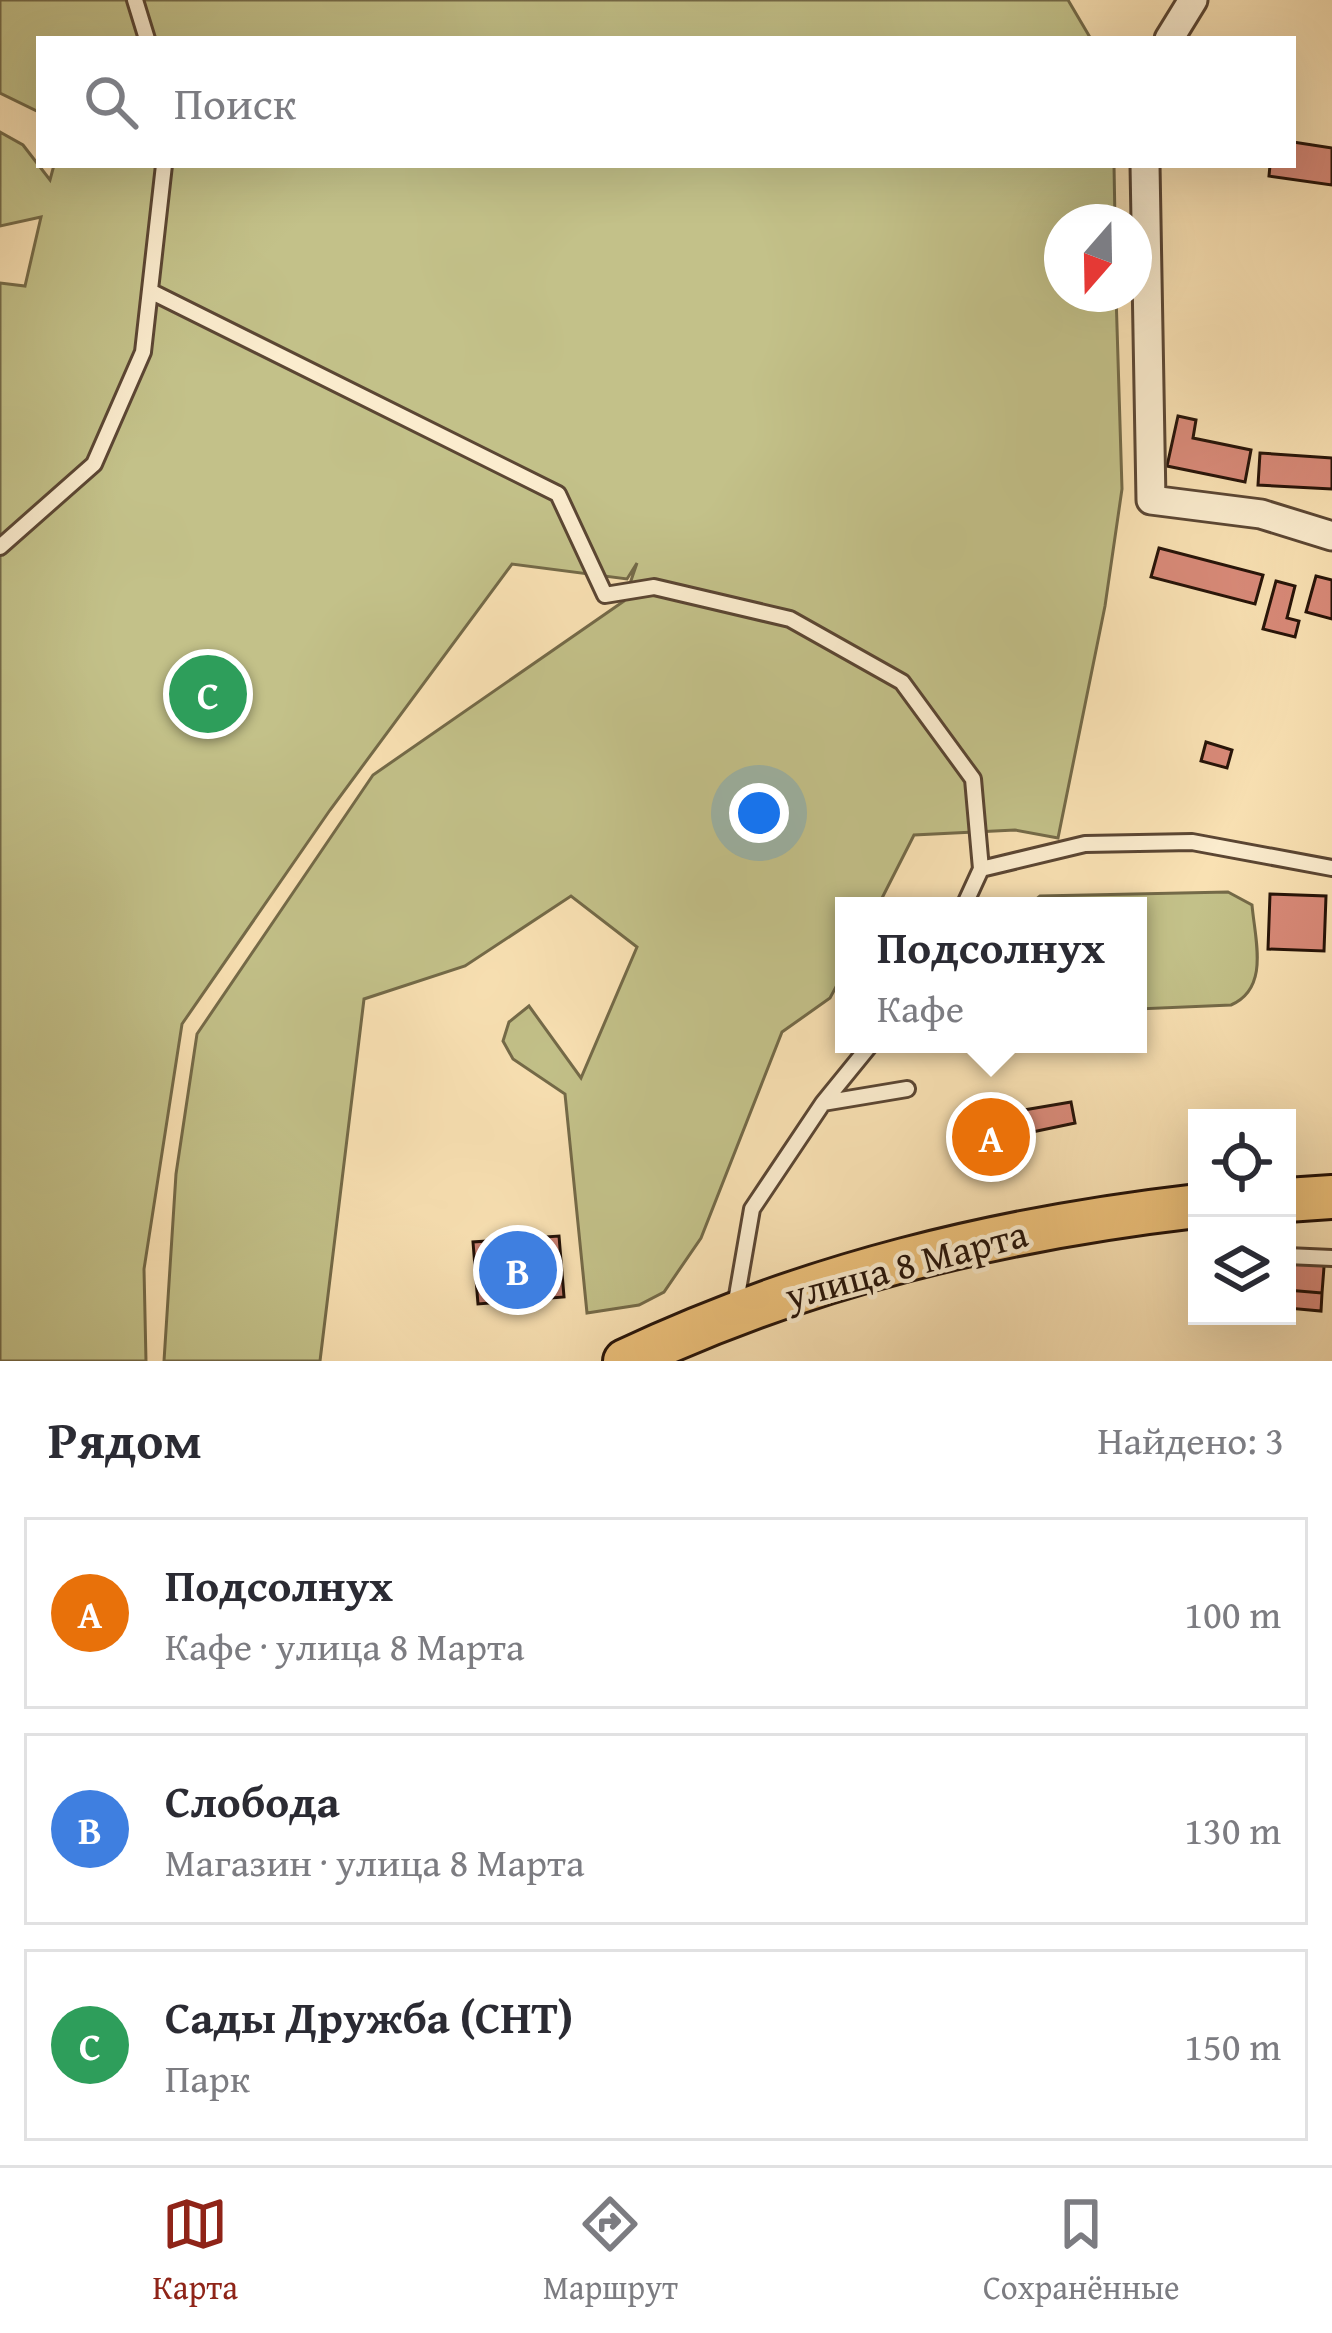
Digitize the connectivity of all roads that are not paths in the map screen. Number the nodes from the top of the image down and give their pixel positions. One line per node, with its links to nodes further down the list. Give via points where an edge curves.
1 (135, 0): 3 (lane)
2 (1193, 0): 4 (street)
3 (146, 36)
4 (1171, 36)
5 (164, 168): 7 (lane)
6 (1145, 168): 8 (street, via 1151,500 1262,514)
7 (150, 291): 9 (lane, via 142,352 94,464); 11 (lane, via 558,494 604,595 654,586 790,619 902,682 973,779)
8 (1332, 536)
9 (0, 547)
10 (1332, 868): 11 (lane, via 1192,842 1085,844)
11 (981, 869): 12 (lane)
12 (968, 897)
13 (864, 1053): 15 (lane)
14 (907, 1089): 15 (lane)
15 (823, 1103): 21 (lane, via 752,1209)
16 (1332, 1197): 17 (main road)
17 (1296, 1199)
18 (1188, 1207): 21 (main road, улица 8 Марта, via 932,1250)
19 (1296, 1256): 20 (lane)
20 (1332, 1258)
21 (734, 1312): 22 (main road, улица 8 Марта)
22 (631, 1360)

